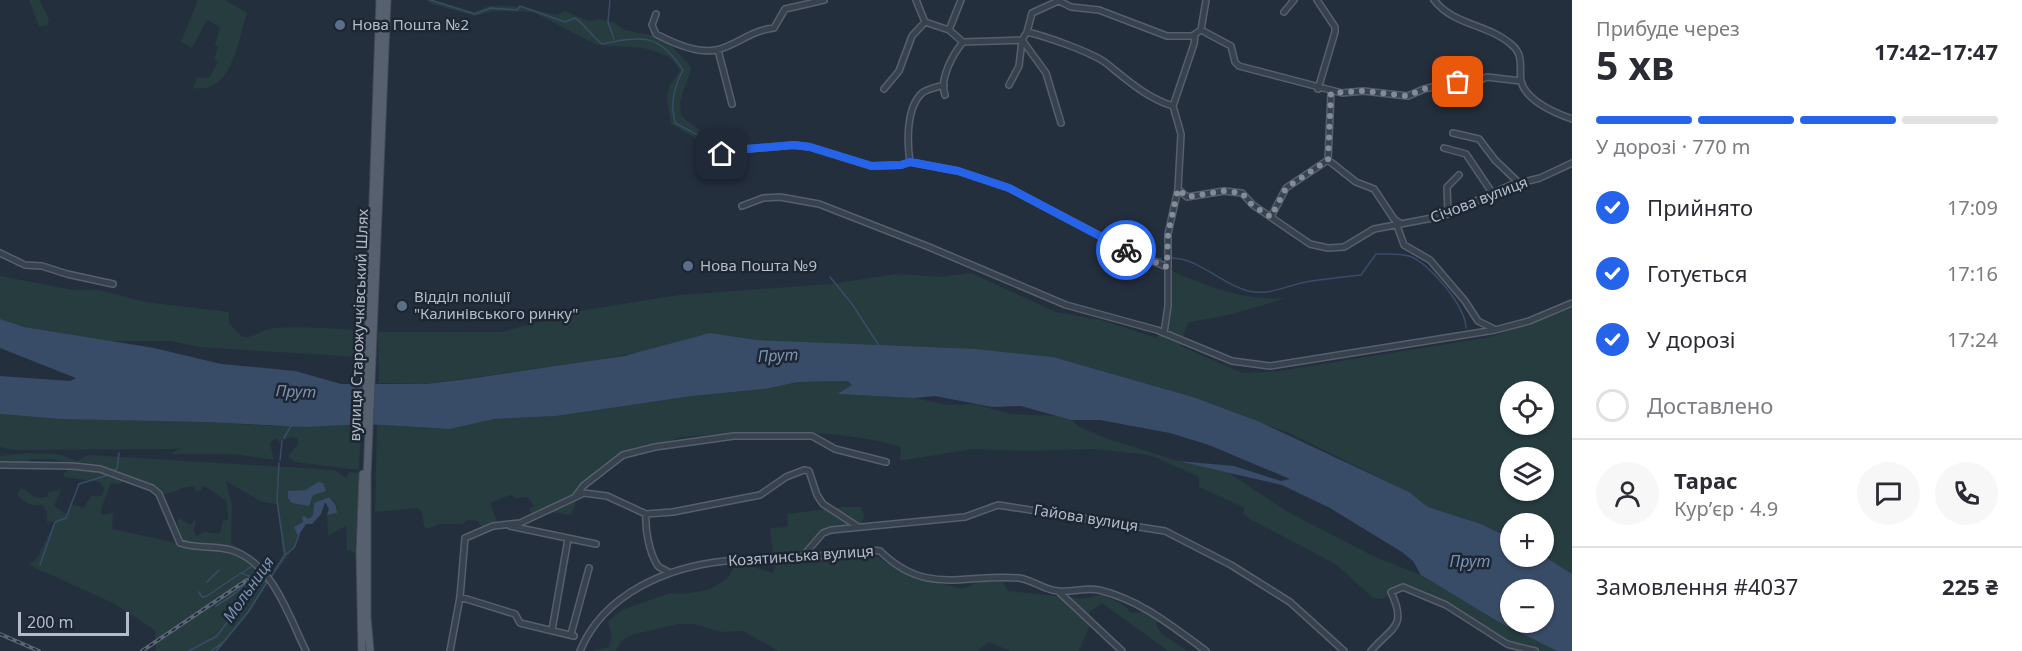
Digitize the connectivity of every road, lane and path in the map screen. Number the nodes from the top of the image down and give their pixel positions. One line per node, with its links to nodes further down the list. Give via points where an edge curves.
1 (380, 0): 48 (main road, вулиця Старожучківський Шлях)
2 (387, 0): 48 (main road, вулиця Старожучківський Шлях)
3 (824, 0): 20 (street, via 784,9 774,28 750,34)
4 (916, 0): 13 (street)
5 (961, 0): 14 (street)
6 (1057, 0): 16 (street, via 1032,14); 17 (street, via 1071,7 1108,13 1160,34)
7 (1206, 0): 15 (street)
8 (1293, 0): 11 (street)
9 (1317, 0): 25 (street, via 1335,27)
10 (1434, 0): 21 (street, via 1452,16 1488,28 1512,45 1520,56)
11 (1284, 12)
12 (656, 14): 20 (street, via 652,25 656,34 676,44)
13 (925, 22): 14 (street); 24 (street, via 912,36 899,71)
14 (949, 30): 19 (street)
15 (1201, 30): 17 (street); 25 (street, via 1231,46 1239,66)
16 (1027, 32): 18 (street); 29 (street, via 1103,61 1130,84)
17 (1195, 35): 29 (street)
18 (1022, 40): 19 (street); 23 (street, via 1020,66); 31 (street, via 1046,73)
19 (963, 42): 22 (street, via 954,54)
20 (718, 50): 28 (street)
21 (1521, 81): 26 (street, via 1487,77 1407,96 1363,91); 30 (street, via 1542,105)
22 (944, 85): 27 (street); 36 (street, via 923,92 913,105 907,146)
23 (1009, 85)
24 (884, 89)
25 (1318, 89): 26 (street)
26 (1331, 93): 35 (street)
27 (945, 95)
28 (732, 104)
29 (1173, 106): 40 (street, via 1181,134)
30 (1572, 118)
31 (1061, 123)
32 (1453, 133): 39 (street, via 1479,139)
33 (1444, 148): 41 (street, via 1466,154)
34 (722, 154): 36 (street, via 794,145 872,166)
35 (1328, 160): 44 (street, via 1286,188); 45 (street, via 1356,182 1374,189)
36 (910, 162): 50 (street, via 958,171 1009,188)
37 (1572, 163): 39 (street, Січова вулиця, via 1540,178)
38 (1459, 175): 43 (street, via 1447,187)
39 (1518, 182): 41 (street, Січова вулиця)
40 (1178, 189): 44 (street, Січова вулиця, via 1187,197 1224,191 1242,193); 50 (street, via 1168,234)
41 (1493, 194): 43 (street, Січова вулиця)
42 (742, 206): 54 (street, via 771,197 819,204 1066,305)
43 (1448, 214): 46 (street, Січова вулиця)
44 (1271, 217): 47 (street, Січова вулиця, via 1310,244 1328,248 1344,247)
45 (1393, 217): 46 (street); 47 (street)
46 (1398, 223): 47 (street, Січова вулиця); 53 (street, via 1404,245 1430,260 1478,321)
47 (1384, 225)
48 (374, 248): 68 (main road, вулиця Старожучківський Шлях)
49 (0, 253): 51 (street, via 25,264)
50 (1167, 267): 54 (street)
51 (113, 284)
52 (1572, 303): 53 (street)
53 (1495, 330): 54 (street, via 1270,366 1232,361)
54 (1164, 333)
55 (886, 462): 57 (street, via 835,449 812,436 734,436 623,455 583,486)
56 (0, 465): 70 (street, via 72,466 119,474 152,488 159,494 180,543 229,549 251,560 270,579)
57 (574, 498): 58 (street, via 593,492); 59 (street)
58 (646, 514): 60 (street, via 760,495 804,470 809,471 823,504); 65 (street, via 645,528 656,562)
59 (508, 526): 61 (street); 67 (street, via 493,526 465,538)
60 (859, 527): 63 (street, Гайова вулиця, via 823,533); 77 (street, Гайова вулиця, via 965,517 998,505 1165,531 1231,565 1290,602)
61 (568, 538): 62 (street); 69 (street)
62 (596, 543)
63 (803, 556): 65 (street, Козятинська вулиця, via 703,564); 66 (street, Козятинська вулиця, via 880,551 900,567 929,579 1020,578)
64 (589, 568): 69 (street, via 573,635)
65 (669, 573): 74 (street, Козятинська вулиця, via 613,604)
66 (1059, 592): 75 (street); 76 (street, Козятинська вулиця, via 1096,589 1137,604)
67 (460, 597): 69 (street, via 515,614 520,623); 73 (street)
68 (363, 617): 71 (main road, вулиця Старожучківський Шлях); 72 (main road, вулиця Старожучківський Шлях)
69 (552, 630)
70 (306, 651)
71 (362, 651)
72 (370, 651)
73 (450, 651)
74 (580, 651)
75 (1122, 651)
76 (1206, 651)
77 (1344, 651)
78 (1371, 651): 79 (street, via 1396,626 1398,608 1391,592 1403,587 1454,609 1507,644)
79 (1535, 651)

